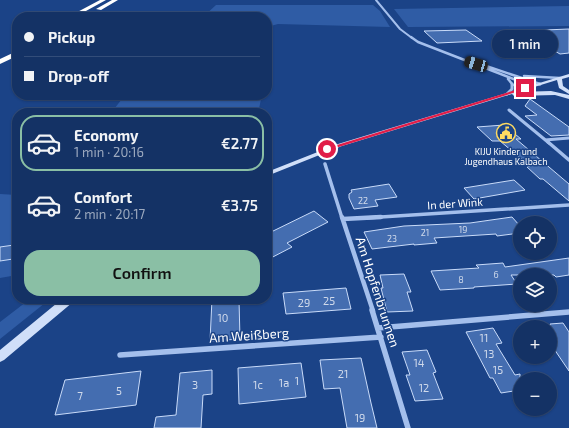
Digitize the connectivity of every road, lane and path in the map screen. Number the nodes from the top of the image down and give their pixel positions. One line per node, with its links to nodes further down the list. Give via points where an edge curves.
1 (104, 0): 4 (highway)
2 (116, 0): 5 (highway)
3 (376, 0): 7 (street, via 408,36 430,48)
4 (81, 12)
5 (93, 12)
6 (12, 55): 8 (highway)
7 (464, 60): 9 (street); 11 (street)
8 (0, 62)
9 (514, 74): 12 (street); 13 (street)
10 (569, 75): 12 (main road)
11 (504, 76): 14 (street); 16 (street, via 513,85)
12 (560, 78): 13 (main road); 15 (main road, via 559,83)
13 (540, 84): 14 (main road); 15 (main road)
14 (533, 86): 16 (main road); 17 (main road)
15 (569, 93)
16 (507, 94): 17 (main road); 24 (main road, via 340,144)
17 (554, 94): 18 (main road)
18 (569, 97)
19 (509, 110): 21 (street)
20 (569, 138): 21 (street)
21 (545, 140): 22 (street)
22 (569, 160)
23 (325, 164): 26 (street, Am Hopfenbrunnen)
24 (272, 172)
25 (569, 205): 26 (street, In der Wink)
26 (343, 219): 29 (street, Am Hopfenbrunnen)
27 (63, 304): 32 (main road)
28 (569, 312): 29 (street)
29 (378, 328): 30 (street, Am Hopfenbrunnen)
30 (381, 337): 31 (street, Am Weißberg); 33 (street, Am Hopfenbrunnen)
31 (120, 355)
32 (0, 357)
33 (408, 428)

